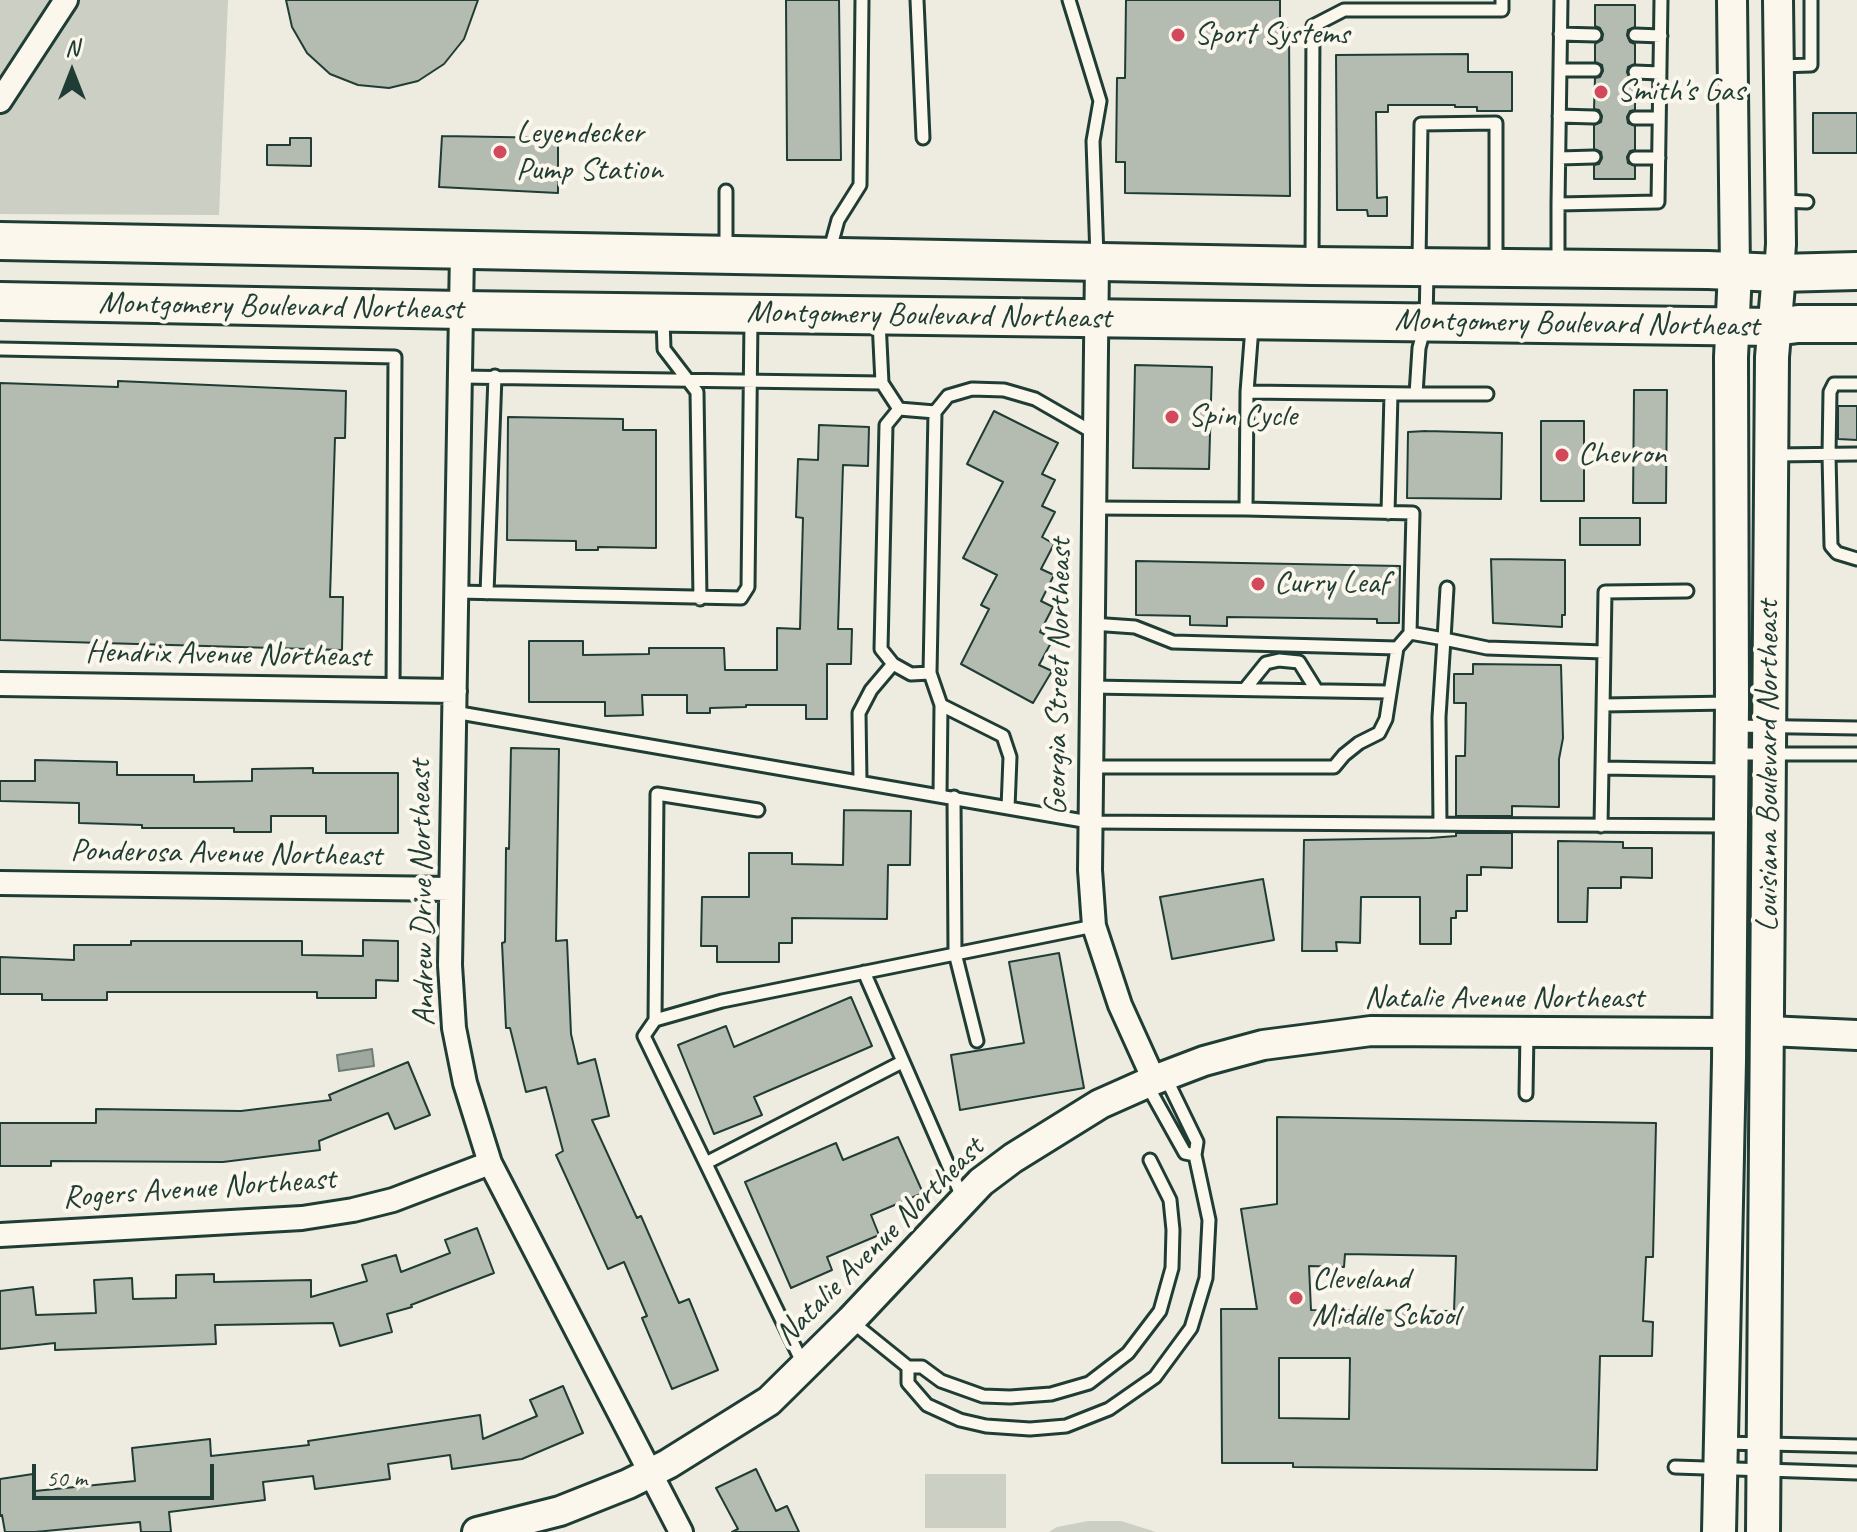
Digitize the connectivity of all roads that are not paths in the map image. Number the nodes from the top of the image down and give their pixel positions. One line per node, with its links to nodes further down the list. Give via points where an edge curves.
1 (66, 0): 20 (street)
2 (862, 0): 35 (lane, via 860,185 838,220)
3 (917, 0): 25 (lane)
4 (1069, 0): 36 (lane, via 1100,101 1093,141)
5 (1502, 0): 37 (lane, via 1502,10 1344,10 1313,26)
6 (1561, 0): 11 (lane)
7 (1661, 0): 14 (lane)
8 (1732, 0): 41 (street, Louisiana Boulevard Northeast)
9 (1778, 0): 15 (street, Louisiana Boulevard Northeast)
10 (1811, 0): 15 (lane, via 1811,65)
11 (1560, 34): 12 (lane); 16 (lane)
12 (1595, 35)
13 (1635, 35): 14 (lane)
14 (1661, 36): 19 (lane)
15 (1779, 66): 43 (street, Louisiana Boulevard Northeast, via 1794,201)
16 (1560, 70): 17 (lane); 21 (lane)
17 (1595, 70)
18 (1635, 72): 19 (lane)
19 (1660, 73): 24 (lane)
20 (0, 101)
21 (1559, 116): 22 (lane); 27 (lane)
22 (1594, 117)
23 (1635, 118): 24 (lane)
24 (1659, 118): 29 (lane)
25 (923, 138)
26 (1594, 157): 27 (lane)
27 (1559, 158): 31 (lane)
28 (1635, 158): 29 (lane)
29 (1659, 158): 31 (lane, via 1658,202)
30 (726, 191): 34 (lane)
31 (1558, 204): 40 (lane)
32 (0, 241): 33 (main road, Montgomery Boulevard Northeast)
33 (462, 251): 34 (main road, Montgomery Boulevard Northeast); 45 (street, Andrew Drive Northeast)
34 (726, 255): 35 (main road, Montgomery Boulevard Northeast)
35 (827, 257): 36 (main road, Montgomery Boulevard Northeast)
36 (1097, 263): 37 (main road, Montgomery Boulevard Northeast); 49 (street, Georgia Street Northeast)
37 (1312, 266): 38 (main road, Montgomery Boulevard Northeast)
38 (1423, 268): 39 (main road, Montgomery Boulevard Northeast); 39 (lane, via 1421,124 1496,123); 51 (lane)
39 (1496, 269): 40 (main road, Montgomery Boulevard Northeast)
40 (1558, 269): 41 (main road, Montgomery Boulevard Northeast)
41 (1735, 271): 43 (main road, Montgomery Boulevard Northeast); 52 (main road, Louisiana Boulevard Northeast)
42 (1857, 271): 43 (main road, Montgomery Boulevard Northeast)
43 (1779, 273): 54 (main road, Louisiana Boulevard Northeast)
44 (0, 301): 45 (main road, Montgomery Boulevard Northeast)
45 (461, 310): 46 (main road, Montgomery Boulevard Northeast); 57 (street, Andrew Drive Northeast)
46 (663, 313): 47 (main road, Montgomery Boulevard Northeast); 58 (lane, via 664,349)
47 (751, 314): 48 (main road, Montgomery Boulevard Northeast); 59 (lane)
48 (879, 315): 49 (main road, Montgomery Boulevard Northeast); 60 (lane)
49 (1096, 317): 50 (main road, Montgomery Boulevard Northeast); 68 (street, Georgia Street Northeast)
50 (1252, 319): 51 (main road, Montgomery Boulevard Northeast); 62 (lane)
51 (1426, 322): 52 (main road, Montgomery Boulevard Northeast); 64 (lane)
52 (1731, 324): 54 (main road, Montgomery Boulevard Northeast); 98 (main road, Louisiana Boulevard Northeast)
53 (1857, 324): 54 (main road, Montgomery Boulevard Northeast)
54 (1775, 327): 70 (main road, Louisiana Boulevard Northeast)
55 (0, 349): 90 (lane, via 395,357)
56 (495, 376): 57 (lane); 58 (lane); 79 (lane)
57 (460, 377): 78 (street, Andrew Drive Northeast)
58 (687, 379): 59 (lane); 80 (lane, via 697,392)
59 (750, 381): 60 (lane); 80 (lane, via 748,587 741,598)
60 (882, 383): 66 (lane)
61 (1857, 384): 71 (lane, via 1834,384 1830,392)
62 (1247, 392): 63 (lane); 73 (lane)
63 (1391, 394): 64 (lane); 74 (lane)
64 (1416, 394): 65 (lane)
65 (1487, 394)
66 (899, 409): 67 (lane); 86 (lane, via 886,425 883,545 881,649)
67 (935, 412): 68 (lane, via 948,396 972,389 1004,390 1035,399); 87 (lane)
68 (1094, 433): 72 (street, Georgia Street Northeast)
69 (1857, 454): 71 (lane)
70 (1771, 455): 71 (lane); 99 (main road, Louisiana Boulevard Northeast)
71 (1829, 455): 75 (lane, via 1831,546)
72 (1093, 508): 73 (lane); 81 (street, Georgia Street Northeast)
73 (1246, 509): 74 (lane)
74 (1388, 513): 82 (lane, via 1413,513)
75 (1857, 559)
76 (1447, 588): 83 (lane)
77 (1687, 591): 85 (lane, via 1605,592)
78 (457, 592): 79 (lane); 94 (street, Andrew Drive Northeast)
79 (487, 593): 80 (lane)
80 (700, 599)
81 (1092, 624): 84 (lane, via 1135,627 1173,642); 89 (street, Georgia Street Northeast)
82 (1410, 633): 83 (lane); 84 (lane)
83 (1444, 639): 85 (lane, via 1487,648); 109 (lane)
84 (1397, 648): 93 (lane)
85 (1604, 652): 96 (lane)
86 (893, 664): 87 (lane, via 911,674); 103 (lane, via 859,713)
87 (930, 673): 95 (lane)
88 (0, 684): 90 (street, Hendrix Avenue Northeast)
89 (1091, 687): 91 (lane); 101 (street, Georgia Street Northeast)
90 (393, 689): 94 (street, Hendrix Avenue Northeast)
91 (1245, 689): 92 (lane); 92 (lane, via 1266,663 1279,660 1299,662)
92 (1317, 691): 93 (lane)
93 (1389, 692): 101 (lane, via 1379,733 1351,749 1334,767)
94 (454, 701): 103 (lane); 113 (street, Andrew Drive Northeast)
95 (941, 705): 104 (lane); 106 (lane, via 1003,736 1010,757)
96 (1603, 705): 98 (lane); 102 (lane)
97 (1857, 728): 99 (lane)
98 (1731, 738): 99 (lane); 99 (lane); 102 (lane); 111 (main road, Louisiana Boulevard Northeast)
99 (1768, 740): 100 (lane); 119 (main road, Louisiana Boulevard Northeast)
100 (1857, 754)
101 (1090, 767): 108 (street, Georgia Street Northeast)
102 (1602, 768): 110 (lane)
103 (860, 781): 104 (lane)
104 (940, 795): 105 (lane)
105 (954, 797): 106 (lane); 115 (lane)
106 (1008, 808): 108 (lane)
107 (758, 810): 117 (lane, via 657,794)
108 (1089, 822): 109 (lane); 114 (street, Georgia Street Northeast)
109 (1440, 824): 110 (lane)
110 (1601, 826): 111 (lane)
111 (1730, 826): 120 (main road, Louisiana Boulevard Northeast)
112 (0, 883): 113 (street, Ponderosa Avenue Northeast)
113 (451, 889): 128 (street, Andrew Drive Northeast, via 454,1028)
114 (1094, 926): 115 (lane); 124 (street, Georgia Street Northeast, via 1120,1005)
115 (955, 953): 116 (lane); 122 (lane)
116 (864, 972): 117 (lane); 123 (lane)
117 (655, 1020): 129 (lane, via 644,1036)
118 (1527, 1031): 120 (street, Natalie Avenue Northeast); 124 (street, Natalie Avenue Northeast, via 1371,1031 1318,1037 1263,1045); 125 (lane)
119 (1768, 1031): 121 (street); 137 (main road, Louisiana Boulevard Northeast)
120 (1729, 1033): 136 (main road, Louisiana Boulevard Northeast)
121 (1857, 1035)
122 (977, 1041)
123 (902, 1062): 129 (lane); 130 (lane)
124 (1155, 1080): 126 (lane, via 1197,1142); 126 (lane, via 1185,1153); 130 (street, Natalie Avenue Northeast, via 1100,1104 1013,1158)
125 (1526, 1094)
126 (1195, 1155): 134 (lane, via 1209,1220 1206,1278 1191,1328 1155,1377 1109,1409 1066,1426 1030,1429 960,1420 927,1405 908,1383)
127 (1150, 1160): 134 (lane, via 1170,1200 1172,1268 1160,1311 1128,1353 1089,1383 1051,1394 1010,1397 983,1396 941,1381 922,1367)
128 (490, 1163): 131 (street, Rogers Avenue Northeast, via 393,1200 302,1218); 139 (street, Andrew Drive Northeast)
129 (706, 1163): 133 (lane)
130 (964, 1201): 132 (street, Natalie Avenue Northeast)
131 (0, 1235)
132 (851, 1320): 133 (street, Natalie Avenue Northeast); 134 (lane)
133 (804, 1366): 139 (street, Natalie Avenue Northeast, via 769,1401)
134 (908, 1367)
135 (1857, 1446): 137 (lane)
136 (1720, 1456): 137 (lane); 137 (lane); 138 (lane); 143 (main road, Louisiana Boulevard Northeast)
137 (1765, 1457): 140 (lane); 144 (main road, Louisiana Boulevard Northeast)
138 (1675, 1467)
139 (650, 1473): 141 (street, Natalie Avenue Northeast, via 560,1511); 142 (street, Andrew Drive Northeast)
140 (1857, 1473)
141 (477, 1532)
142 (681, 1532)
143 (1719, 1532)
144 (1763, 1532)

